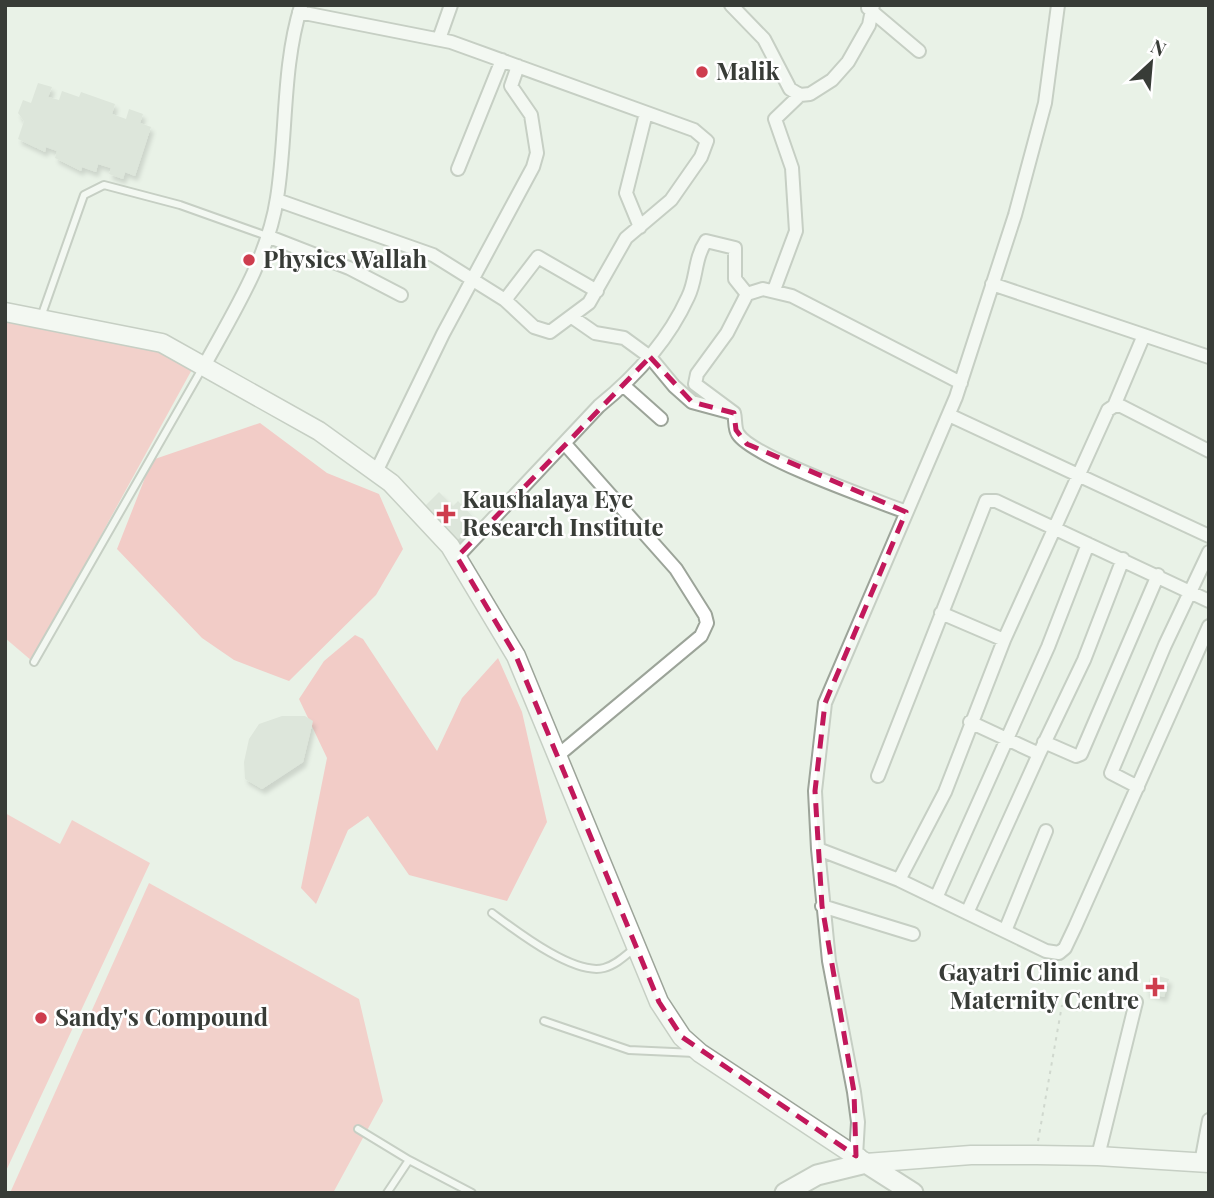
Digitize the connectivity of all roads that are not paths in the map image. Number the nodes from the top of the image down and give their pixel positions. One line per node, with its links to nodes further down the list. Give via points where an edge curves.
1 (451, 5): 6 (street)
2 (731, 5): 10 (street, via 764,39 790,89)
3 (1058, 5): 17 (street, via 1045,103)
4 (869, 7): 7 (street); 10 (street, via 869,25 848,62 832,80)
5 (300, 8): 6 (street); 13 (street)
6 (439, 39): 8 (street)
7 (919, 51)
8 (502, 60): 9 (street); 12 (street)
9 (518, 66): 11 (street); 16 (street, via 511,86 531,115 537,153)
10 (800, 95): 18 (street, via 775,119 792,168 796,231)
11 (646, 113): 14 (street, via 626,193); 14 (street, via 694,130 707,141 671,200)
12 (458, 170)
13 (277, 200): 15 (street); 16 (street, via 418,248)
14 (640, 227): 19 (street, via 621,245)
15 (267, 236): 21 (street, via 372,278); 25 (lane, via 117,188 91,189 84,195); 29 (street, via 243,294)
16 (472, 279): 22 (street); 38 (street)
17 (992, 285): 26 (street); 30 (street)
18 (774, 290): 20 (street); 30 (street)
19 (597, 291): 22 (street, via 538,257); 24 (street)
20 (747, 294): 27 (street, via 735,279 734,248 706,241 698,253 690,295); 33 (street, via 731,327 695,379 701,390)
21 (401, 295)
22 (505, 300): 24 (street, via 541,331 550,332)
23 (5, 312): 25 (main road)
24 (572, 317): 27 (street, via 595,333 624,338)
25 (40, 319): 29 (main road, via 162,343)
26 (1143, 335): 28 (street); 32 (street)
27 (650, 357): 31 (street); 33 (street, via 692,402)
28 (1209, 357)
29 (204, 366): 38 (main road, via 318,431); 53 (lane)
30 (961, 383): 34 (street)
31 (624, 386): 35 (street); 36 (street)
32 (1114, 406): 37 (street); 39 (street, via 1108,410)
33 (734, 413): 40 (street, via 736,430 747,444)
34 (948, 415): 39 (street); 40 (street)
35 (661, 419)
36 (565, 444): 45 (street); 57 (street, via 676,569 707,623 691,644)
37 (1209, 451)
38 (376, 472): 45 (main road)
39 (1078, 476): 41 (street); 42 (street)
40 (906, 512): 61 (street, via 825,703 815,790)
41 (1052, 529): 43 (street); 50 (street, via 996,501 986,501); 52 (street)
42 (1209, 537)
43 (1088, 544): 46 (street); 55 (street)
44 (1209, 552): 48 (street)
45 (457, 557): 57 (main road, via 516,656)
46 (1123, 559): 47 (street); 56 (street, via 1084,660)
47 (1158, 575): 48 (street); 56 (street, via 1081,754)
48 (1191, 592): 49 (street); 59 (street, via 1111,773)
49 (1209, 601)
50 (941, 613): 52 (street); 58 (street)
51 (1209, 626): 59 (street)
52 (1004, 640): 54 (street)
53 (34, 662)
54 (970, 722): 55 (street); 62 (street, via 945,792)
55 (1006, 739): 56 (street); 63 (street)
56 (1041, 748): 66 (street)
57 (556, 757): 69 (main road)
58 (878, 776)
59 (1138, 787): 67 (street, via 1065,948 1053,953)
60 (1046, 831): 67 (street)
61 (818, 849): 62 (street); 64 (street)
62 (899, 880): 63 (street)
63 (936, 898): 66 (street)
64 (822, 906): 68 (street); 76 (street)
65 (492, 913): 69 (lane, via 546,949 593,970 612,965)
66 (967, 913): 67 (street)
67 (1004, 931)
68 (913, 934)
69 (636, 947): 72 (main road, via 659,1002 682,1037)
70 (1136, 1002): 75 (street)
71 (544, 1021): 72 (lane, via 629,1050)
72 (700, 1053): 76 (main road)
73 (1209, 1120): 78 (street)
74 (358, 1129): 77 (lane)
75 (1098, 1156): 76 (main road); 78 (main road)
76 (861, 1159): 79 (main road); 83 (main road)
77 (409, 1160): 80 (lane); 81 (lane)
78 (1205, 1163)
79 (813, 1184): 82 (main road)
80 (387, 1193)
81 (472, 1193)
82 (785, 1193)
83 (913, 1193)

